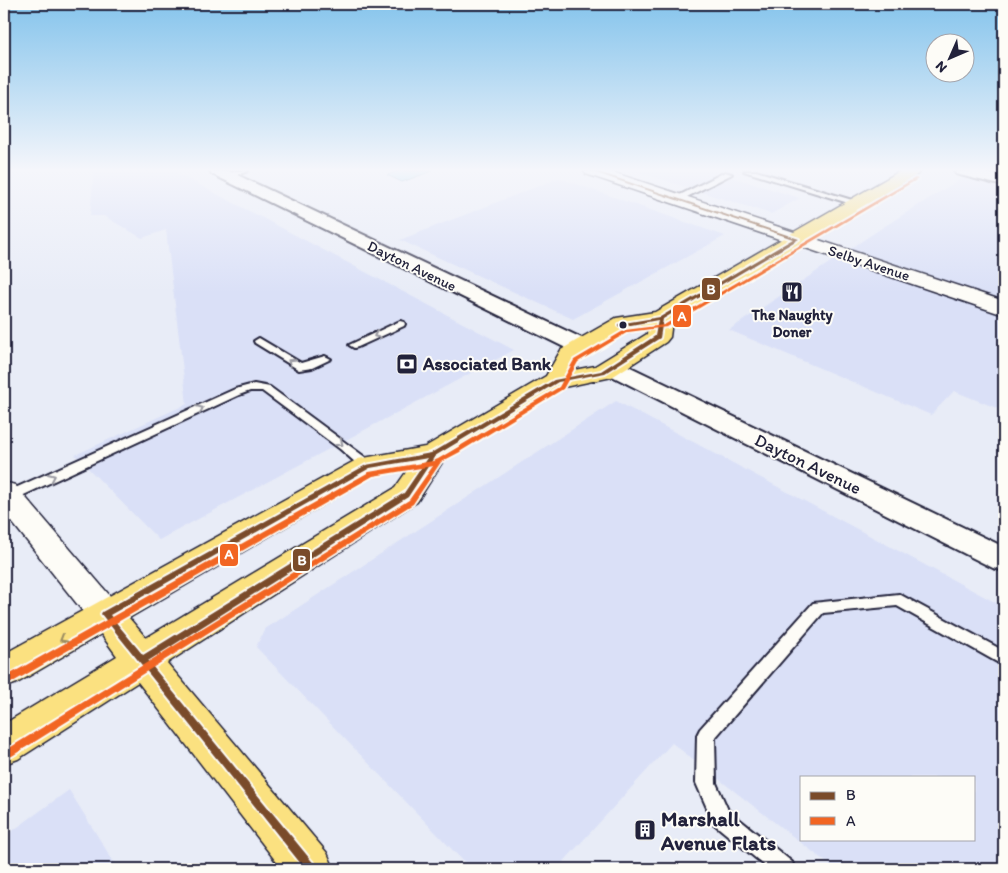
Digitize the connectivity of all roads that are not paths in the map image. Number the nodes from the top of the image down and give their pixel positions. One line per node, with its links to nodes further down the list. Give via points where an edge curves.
1 (308, 212): 10 (street, Dayton Avenue)
2 (715, 212): 4 (street, Selby Avenue)
3 (843, 212): 4 (main road)
4 (797, 239): 5 (street, Selby Avenue); 6 (main road)
5 (1004, 308)
6 (661, 318): 10 (main road, via 624,323); 12 (main road, via 658,337)
7 (400, 324): 9 (lane, one-way to 9)
8 (259, 341): 11 (lane, one-way to 8, via 299,367)
9 (354, 345)
10 (582, 347): 13 (main road, via 569,355)
11 (325, 359)
12 (612, 367): 13 (main road, via 603,372); 17 (street, Dayton Avenue)
13 (556, 381): 14 (main road)
14 (433, 455): 15 (main road); 20 (main road, via 406,496)
15 (368, 466): 16 (lane, one-way to 15, via 257,386 266,389); 18 (main road)
16 (6, 494): 18 (street)
17 (1004, 560)
18 (105, 614): 20 (main road); 21 (main road, one-way to 21)
19 (1004, 659): 24 (lane, via 898,600 819,607 706,735 706,783 721,817)
20 (143, 660): 22 (main road); 23 (main road)
21 (4, 672)
22 (4, 746)
23 (311, 869)
24 (785, 869)

